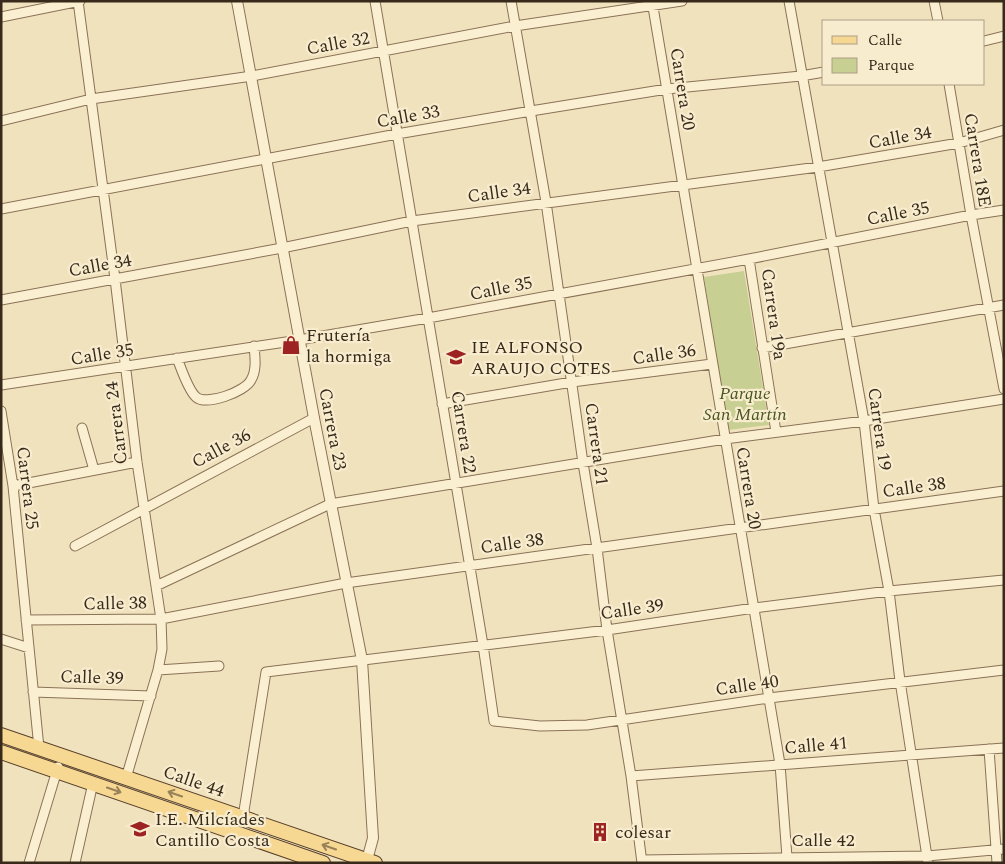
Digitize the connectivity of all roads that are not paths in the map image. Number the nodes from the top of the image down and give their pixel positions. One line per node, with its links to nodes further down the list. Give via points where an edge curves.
1 (78, 1): 9 (street); 20 (street, Carrera 24)
2 (238, 1): 16 (street, Carrera 23)
3 (375, 1): 14 (street, Carrera 22)
4 (512, 1): 11 (street, Carrera 21)
5 (682, 1): 8 (street, Calle 32)
6 (789, 1): 17 (street, Carrera 19)
7 (934, 1): 10 (street)
8 (653, 4): 11 (street, Calle 32); 19 (street, Carrera 20)
9 (1, 17)
10 (938, 20)
11 (515, 26): 14 (street, Calle 32); 21 (street, Carrera 21)
12 (1004, 36): 13 (street)
13 (985, 41)
14 (383, 51): 16 (street, Calle 32); 24 (street, Carrera 22)
15 (822, 72): 17 (street, Calle 33)
16 (252, 76): 20 (street, Calle 32); 26 (street, Carrera 23)
17 (801, 76): 19 (street, Calle 33); 27 (street, Carrera 19)
18 (949, 85): 25 (street, Carrera 18E)
19 (667, 89): 21 (street, Calle 33); 28 (street, Carrera 20)
20 (91, 99): 22 (street, Calle 32); 29 (street, Carrera 24)
21 (531, 111): 24 (street, Calle 33); 30 (street, Carrera 21)
22 (1, 121)
23 (1004, 130): 25 (street, Calle 34)
24 (397, 134): 26 (street, Calle 33); 34 (street, Carrera 22)
25 (959, 143): 27 (street, Calle 34); 33 (street, Carrera 18E)
26 (267, 159): 29 (street, Calle 33); 36 (street, Carrera 23)
27 (818, 167): 28 (street, Calle 34); 35 (street, Carrera 19)
28 (683, 185): 30 (street, Calle 34); 38 (street, Carrera 20)
29 (103, 191): 31 (street, Calle 33); 39 (street, Carrera 24)
30 (546, 202): 34 (street, Calle 34); 40 (street, Carrera 21)
31 (1, 209)
32 (1004, 210): 33 (street, Calle 35)
33 (971, 215): 35 (street, Calle 35); 43 (street, Carrera 18E)
34 (412, 221): 36 (street, Calle 34); 44 (street, Carrera 22)
35 (833, 243): 37 (street, Calle 35); 45 (street, Carrera 19)
36 (282, 248): 39 (street, Calle 34); 46 (street, Carrera 23)
37 (749, 259): 38 (street, Calle 35); 48 (street, Carrera 19a)
38 (696, 268): 40 (street, Calle 35); 50 (street, Carrera 20)
39 (115, 279): 41 (street, Calle 34); 51 (street, Carrera 24)
40 (559, 294): 44 (street, Calle 35); 52 (street, Carrera 21)
41 (1, 300)
42 (1004, 305): 43 (street)
43 (990, 307): 45 (street); 54 (street, Carrera 18E)
44 (428, 318): 46 (street, Calle 35); 56 (street, Carrera 22)
45 (849, 332): 48 (street); 59 (street, Carrera 19)
46 (299, 340): 47 (street, Calle 35); 58 (street, Carrera 23)
47 (254, 346): 49 (street, Calle 35); 49 (street, via 256,360 251,382 233,393 209,400 194,395)
48 (762, 348): 61 (street, Carrera 19a)
49 (177, 358): 51 (street, Calle 35)
50 (712, 364): 52 (street, Calle 36); 62 (street, Carrera 20)
51 (126, 366): 53 (street, Calle 35); 63 (street, Carrera 24)
52 (572, 382): 56 (street, Calle 36); 64 (street, Carrera 21)
53 (1, 386)
54 (1004, 389)
55 (1004, 399): 59 (street)
56 (442, 404): 66 (street, Carrera 22)
57 (1, 412): 67 (street, Carrera 25)
58 (314, 418): 69 (street, Carrera 23); 70 (street, Calle 36)
59 (864, 421): 61 (street); 71 (street, Carrera 19)
60 (82, 428): 65 (street)
61 (776, 432): 62 (street)
62 (725, 439): 64 (street); 72 (street, Carrera 20)
63 (137, 462): 65 (street); 70 (street, Carrera 24)
64 (583, 463): 66 (street); 74 (street, Carrera 21)
65 (94, 470): 67 (street)
66 (456, 484): 69 (street); 75 (street, Carrera 22)
67 (12, 486): 82 (street, Carrera 25)
68 (1004, 491): 71 (street, Calle 38)
69 (330, 504): 77 (street, Carrera 23); 78 (street)
70 (144, 508): 73 (street, Calle 36); 78 (street, Carrera 24)
71 (874, 509): 72 (street, Calle 38); 79 (street, Carrera 19)
72 (739, 528): 74 (street, Calle 38); 80 (street, Carrera 20)
73 (75, 546)
74 (597, 548): 75 (street, Calle 38); 83 (street, Carrera 21)
75 (470, 566): 77 (street, Calle 38); 85 (street, Carrera 22)
76 (1004, 580): 79 (street, Calle 39)
77 (346, 583): 81 (street, Calle 38); 87 (street, Carrera 23)
78 (156, 586): 81 (street, Carrera 24)
79 (889, 591): 80 (street, Calle 39); 91 (street, Carrera 19)
80 (754, 608): 83 (street, Calle 39); 94 (street, Carrera 20)
81 (161, 619): 82 (street, Calle 38); 89 (street, Carrera 24, via 162,649)
82 (26, 620): 86 (street, Carrera 25)
83 (607, 630): 85 (street, Calle 39); 95 (street, Carrera 21)
84 (1, 639): 86 (street)
85 (483, 645): 87 (street, Calle 39); 96 (street, Carrera 22)
86 (29, 648): 92 (street, Carrera 25)
87 (362, 660): 109 (street, Calle 39, via 266,672); 114 (street, Carrera 23, via 373,838)
88 (219, 666): 89 (street)
89 (158, 670): 93 (street, Carrera 24)
90 (1004, 670): 91 (street, Calle 40)
91 (900, 681): 94 (street, Calle 40); 102 (street, Carrera 19)
92 (33, 692): 93 (street, Calle 39); 98 (street, Carrera 25)
93 (151, 696): 107 (street, Carrera 24)
94 (769, 698): 95 (street, Calle 40); 104 (street, Carrera 20)
95 (620, 720): 96 (street, Calle 40, via 587,725 540,726); 106 (street, Carrera 21)
96 (494, 721)
97 (1, 735): 98 (main road, Calle 44)
98 (39, 748): 103 (main road, Calle 44)
99 (1004, 748): 100 (street, Calle 41)
100 (989, 749): 102 (street, Calle 41); 110 (street)
101 (1, 753): 105 (main road, Calle 44)
102 (911, 754): 104 (street, Calle 41); 111 (street, Carrera 19)
103 (61, 756): 105 (street); 107 (main road, Calle 44)
104 (780, 764): 106 (street, Calle 41); 112 (street, Carrera 20)
105 (56, 772): 108 (main road, Calle 44); 115 (street)
106 (631, 776): 113 (street, Carrera 21)
107 (126, 778): 109 (main road, Calle 44, one-way to 107)
108 (93, 783): 116 (street); 117 (main road, Calle 44, one-way to 117)
109 (243, 817): 114 (main road, Calle 44, one-way to 109)
110 (1000, 850): 111 (street, Calle 42); 118 (street)
111 (927, 859): 112 (street, Calle 42)
112 (786, 860): 113 (street, Calle 42)
113 (642, 861)
114 (369, 862)
115 (29, 863)
116 (74, 863)
117 (323, 863)
118 (997, 863)

